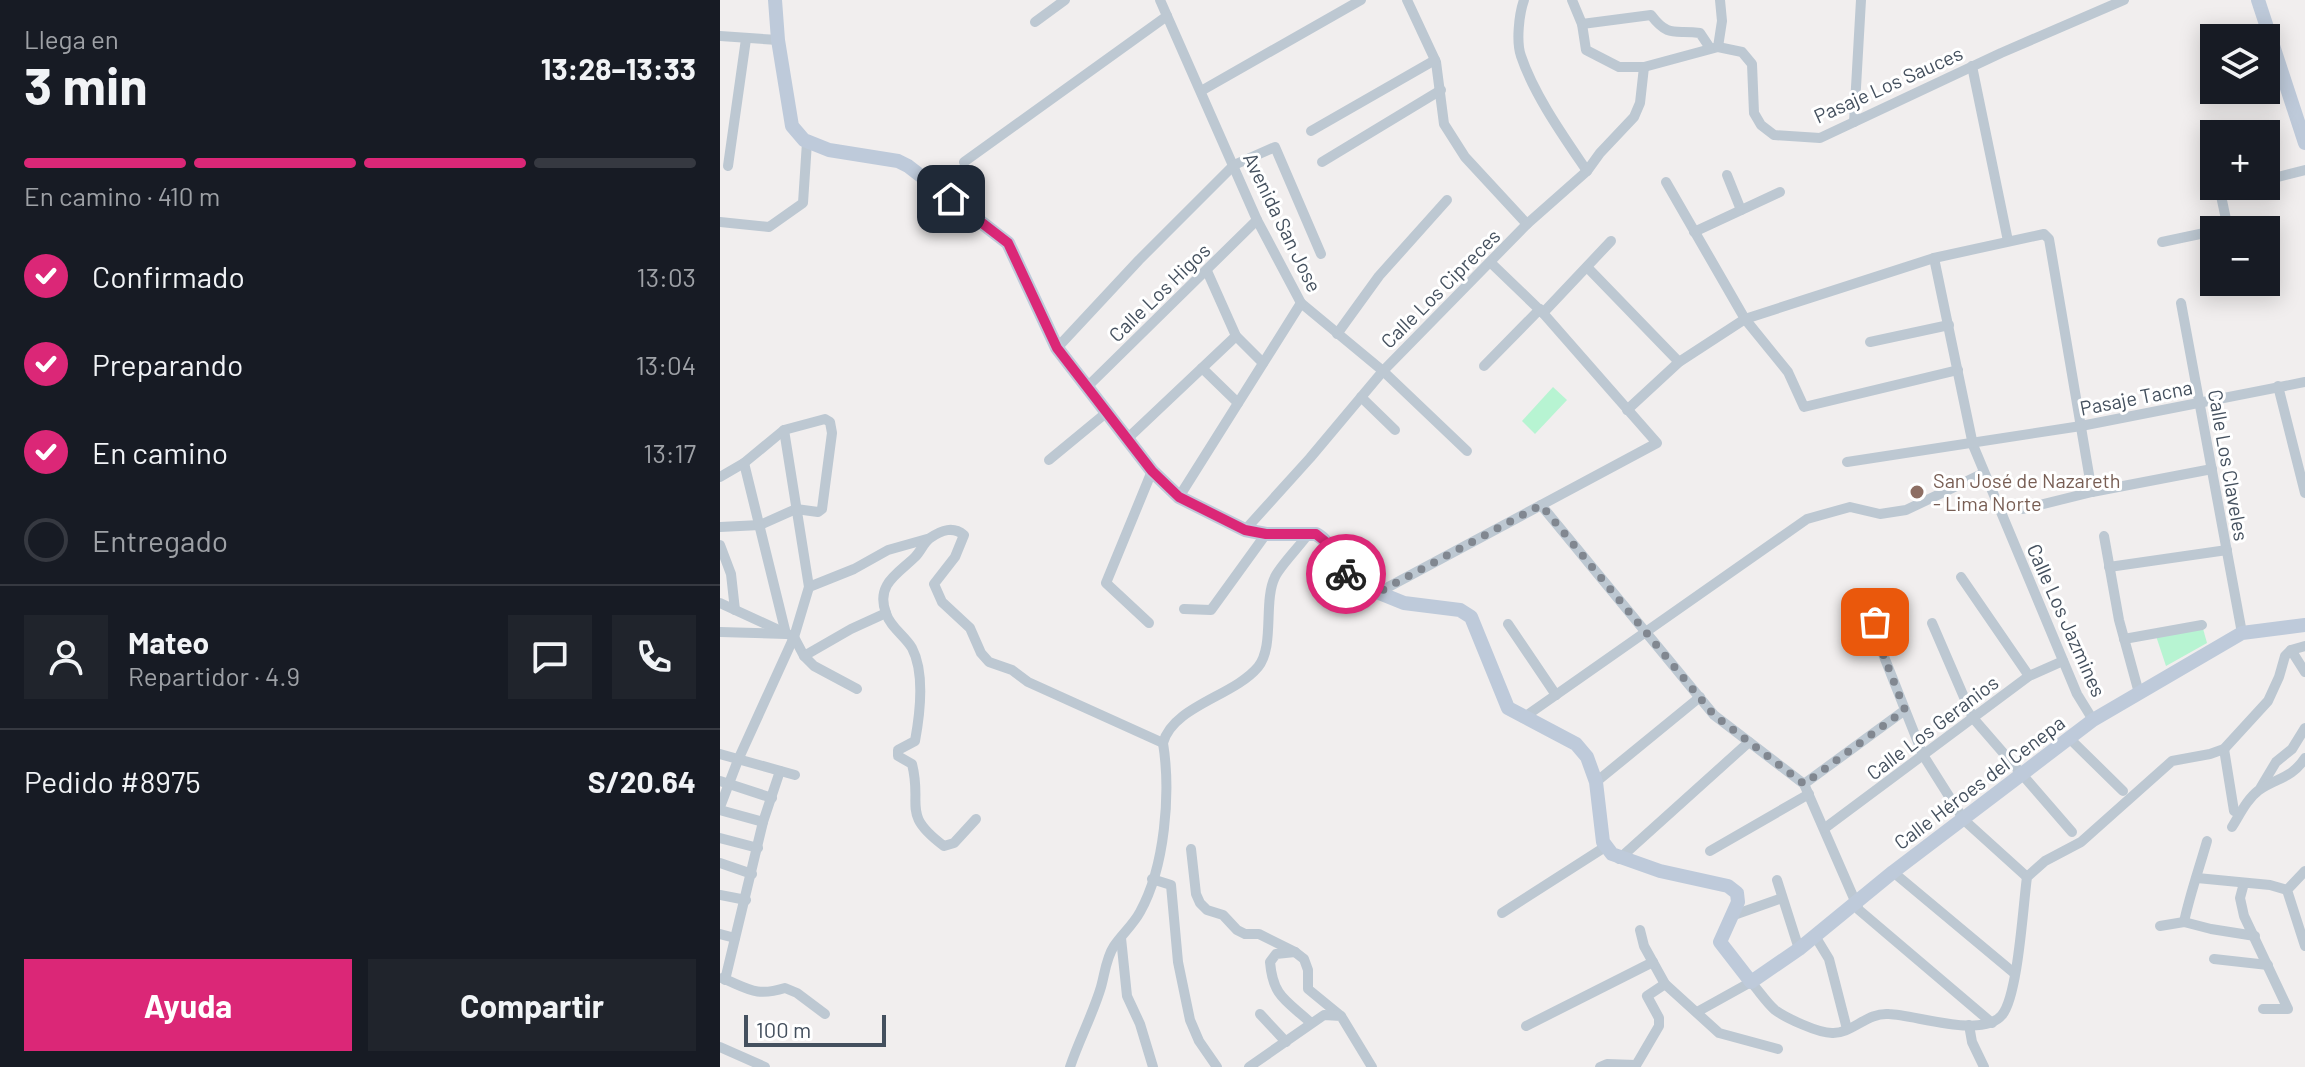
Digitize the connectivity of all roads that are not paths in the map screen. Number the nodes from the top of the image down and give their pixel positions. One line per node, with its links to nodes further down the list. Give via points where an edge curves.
1 (775, 0): 18 (street)
2 (1160, 0): 13 (street, Avenida San Jose)
3 (1361, 0): 24 (street)
4 (1407, 0): 20 (street)
5 (1524, 0): 35 (street, via 1520,54)
6 (1572, 0): 15 (street)
7 (1720, 0): 19 (street, via 1722,21)
8 (1861, 0): 26 (street)
9 (2124, 0): 12 (street, Pasaje Los Sauces)
10 (2258, 0): 25 (street)
11 (1059, 2): 14 (street)
12 (2106, 4): 21 (street, Pasaje Los Sauces)
13 (1167, 16): 24 (street, Avenida San Jose); 30 (street)
14 (1035, 22)
15 (1582, 24): 19 (street, via 1651,15 1663,29 1700,33); 22 (street, via 1586,50 1619,67)
16 (720, 36): 17 (street)
17 (746, 39): 18 (street); 33 (street)
18 (778, 40): 28 (street, via 792,126)
19 (1714, 47): 22 (street); 26 (street, Pasaje Los Sauces, via 1748,56 1754,113 1774,135 1820,138)
20 (1435, 60): 23 (street); 27 (street)
21 (1972, 66): 26 (street, Pasaje Los Sauces); 48 (street)
22 (1644, 67): 35 (street, Calle Los Cipreces, via 1634,117)
23 (1441, 90): 31 (street); 44 (street, via 1444,124 1465,157)
24 (1201, 91): 32 (street, Avenida San Jose)
25 (2300, 108): 29 (street)
26 (1854, 122)
27 (1311, 131)
28 (807, 142): 43 (street, via 803,203 769,227); 63 (street, via 908,166 1008,243)
29 (2305, 143)
30 (964, 162)
31 (1322, 162)
32 (1234, 165): 42 (street, Avenida San Jose); 50 (street, via 1275,147); 63 (street)
33 (728, 166)
34 (2305, 170): 37 (street)
35 (1587, 171): 44 (street, Calle Los Cipreces)
36 (1727, 175): 41 (street)
37 (2280, 176)
38 (1666, 182): 45 (street)
39 (1780, 192): 41 (street)
40 (1447, 200): 60 (street, via 1379,276)
41 (1741, 210): 45 (street)
42 (1257, 220): 54 (street, Calle Los Higos); 55 (street, Avenida San Jose)
43 (720, 222)
44 (1527, 224): 52 (street, Calle Los Cipreces)
45 (1694, 232): 58 (street)
46 (2200, 234): 49 (street)
47 (1611, 241): 53 (street)
48 (2008, 241): 51 (street); 78 (street, via 2038,234 2049,239)
49 (2162, 242)
50 (1321, 254)
51 (1934, 258): 58 (street); 59 (street, Calle Los Jazmines)
52 (1491, 263): 57 (street); 69 (street, Calle Los Cipreces)
53 (1587, 267): 57 (street); 64 (street)
54 (1207, 271): 61 (street); 72 (street, Calle Los Higos)
55 (1301, 303): 60 (street, Avenida San Jose); 65 (street)
56 (2181, 303): 74 (street, Calle Los Claveles)
57 (1542, 311): 66 (street); 76 (street)
58 (1745, 319): 64 (street); 68 (street, via 1788,372 1804,407)
59 (1949, 325): 62 (street); 68 (street, Calle Los Jazmines)
60 (1337, 334): 69 (street, Avenida San Jose)
61 (1236, 336): 65 (street); 67 (street)
62 (1870, 342)
63 (1057, 348): 72 (street)
64 (1679, 362): 76 (street)
65 (1263, 363): 75 (street)
66 (1484, 366)
67 (1202, 368): 75 (street); 81 (street)
68 (1958, 370): 82 (street, Calle Los Jazmines)
69 (1383, 371): 73 (street, Calle Los Cipreces); 83 (street, Avenida San Jose)
70 (2305, 382): 71 (street, Pasaje Tacna)
71 (2278, 386): 74 (street, Pasaje Tacna); 92 (street)
72 (1086, 388): 77 (street)
73 (1361, 397): 80 (street); 99 (street, Calle Los Cipreces)
74 (2200, 402): 78 (street, Pasaje Tacna); 87 (street, Calle Los Claveles)
75 (1238, 403): 93 (street)
76 (1627, 410): 94 (street, via 1657,443)
77 (1106, 413): 81 (street); 84 (street)
78 (2081, 426): 82 (street, Pasaje Tacna); 91 (street)
79 (784, 430): 86 (street); 95 (street); 95 (street, via 825,419 832,433 825,506 818,512)
80 (1395, 430)
81 (1127, 439): 88 (street)
82 (1973, 445): 85 (street, Pasaje Tacna); 89 (street, Calle Los Jazmines)
83 (1467, 451)
84 (1049, 460)
85 (1847, 462)
86 (744, 463): 90 (street); 97 (street)
87 (2212, 469): 91 (street); 105 (street, Calle Los Claveles)
88 (1152, 471): 93 (street); 115 (street, via 1106,583)
89 (1984, 473): 121 (street, via 1906,510 1880,514 1850,507 1807,519); 128 (street, Calle Los Jazmines)
90 (720, 477)
91 (2092, 492): 96 (street)
92 (2305, 493)
93 (1179, 497): 99 (street)
94 (1541, 505): 109 (street); 121 (street)
95 (796, 509): 97 (street); 108 (street)
96 (2023, 509)
97 (760, 525): 98 (street); 123 (street)
98 (720, 527)
99 (1245, 530): 101 (street)
100 (1309, 533): 101 (street); 109 (street, via 1322,536 1350,580); 142 (street, via 1275,575 1261,664 1248,678 1177,720)
101 (1266, 534): 111 (street, via 1211,610)
102 (2104, 536): 106 (street)
103 (927, 539): 108 (street, via 888,550); 113 (street, via 917,556 889,578); 142 (street, via 947,530 964,535 934,584 942,602 970,628 989,662)
104 (720, 545): 112 (street, via 731,574)
105 (2227, 550): 106 (street); 122 (street, Calle Los Claveles)
106 (2109, 567): 124 (street)
107 (1961, 577): 130 (street)
108 (809, 587): 123 (street)
109 (1379, 592): 136 (street, via 1404,603 1460,610 1471,617 1508,708)
110 (720, 603): 112 (street)
111 (1184, 609)
112 (735, 610): 123 (street)
113 (886, 613): 127 (street); 159 (street, via 912,648 919,671 915,741 898,750 898,756 912,764 918,822 944,846 954,843)
114 (1875, 622): 135 (street)
115 (1149, 623)
116 (1932, 623): 137 (street)
117 (1508, 624): 133 (street)
118 (2202, 625): 124 (street)
119 (2305, 625): 122 (street, Calle Héroes del Cenepa)
120 (720, 632): 123 (street)
121 (1648, 632): 133 (street); 134 (street)
122 (2242, 633): 132 (street, Calle Héroes del Cenepa)
123 (790, 635): 127 (street); 147 (street)
124 (2124, 639): 132 (street)
125 (2305, 646): 126 (street)
126 (2291, 650): 129 (street); 143 (street, via 2268,701)
127 (804, 656): 131 (street)
128 (2063, 661): 130 (street, Calle Los Geranios); 138 (street, Calle Los Jazmines)
129 (2305, 672)
130 (2029, 676): 137 (street, Calle Los Geranios)
131 (857, 689)
132 (2139, 693): 138 (street, Calle Héroes del Cenepa)
133 (1556, 695): 136 (street)
134 (1700, 697): 141 (street); 151 (street)
135 (1905, 710): 145 (street); 153 (street)
136 (1523, 718): 151 (street, via 1576,744)
137 (1973, 718): 145 (street, Calle Los Geranios); 150 (street)
138 (2093, 720): 140 (street, Calle Héroes del Cenepa)
139 (2305, 728): 154 (street)
140 (2069, 738): 150 (street, Calle Héroes del Cenepa); 155 (street)
141 (1749, 742): 153 (street); 171 (street)
142 (1163, 743): 178 (street, via 1166,816)
143 (2224, 749): 158 (street); 176 (street, via 2172,761 2081,842)
144 (720, 754): 147 (street)
145 (1923, 755): 160 (street); 163 (street, Calle Los Geranios)
146 (2305, 758): 154 (street, via 2298,770)
147 (738, 760): 148 (street); 152 (street)
148 (780, 771): 149 (street); 156 (street)
149 (795, 775)
150 (2020, 775): 160 (street, Calle Héroes del Cenepa); 164 (street)
151 (1596, 782): 167 (street)
152 (724, 783): 156 (street); 157 (street)
153 (1806, 789): 163 (street); 170 (street)
154 (2260, 789): 162 (street)
155 (2123, 791)
156 (772, 798): 161 (street)
157 (720, 809): 161 (street)
158 (2234, 811)
159 (976, 819)
160 (1964, 820): 174 (street, Calle Héroes del Cenepa); 176 (street)
161 (763, 822): 168 (street)
162 (2232, 827)
163 (1825, 828): 185 (street)
164 (2072, 832)
165 (720, 838): 168 (street)
166 (2207, 841): 177 (street)
167 (1605, 847): 171 (street); 186 (street)
168 (758, 848): 175 (street)
169 (1191, 849): 198 (street, via 1196,894 1207,910 1223,915 1245,934 1259,934)
170 (1710, 851)
171 (1619, 859): 187 (street, via 1732,888 1739,896)
172 (720, 863): 175 (street)
173 (2305, 871): 181 (street)
174 (1893, 872): 185 (street, Calle Héroes del Cenepa); 202 (street)
175 (752, 874): 184 (street)
176 (2027, 877): 202 (street)
177 (2197, 878): 180 (street); 188 (street)
178 (1152, 879): 195 (street, via 1142,909); 223 (street, via 1171,885 1190,1020)
179 (1777, 880): 183 (street)
180 (2244, 883): 181 (street); 193 (street, via 2240,898)
181 (2287, 890): 196 (street)
182 (720, 895): 184 (street)
183 (1782, 898): 187 (street); 197 (street)
184 (746, 900): 194 (street)
185 (1857, 902): 192 (street, Calle Héroes del Cenepa); 212 (street, via 1859,910)
186 (1502, 913)
187 (1734, 915): 204 (street, via 1720,942)
188 (2184, 922): 189 (street); 193 (street)
189 (2160, 926)
190 (1640, 930): 200 (street)
191 (720, 934): 194 (street)
192 (1815, 936): 197 (street, Calle Héroes del Cenepa); 215 (street, via 1829,959)
193 (2255, 936): 201 (street)
194 (735, 938): 203 (street)
195 (1121, 938): 221 (street); 222 (street, via 1127,996)
196 (2305, 946)
197 (1799, 949): 204 (street, Calle Héroes del Cenepa)
198 (1295, 952): 210 (street, via 1308,970 1308,989); 211 (street, via 1276,954 1270,962 1272,980 1275,990)
199 (2214, 959): 201 (street)
200 (1653, 962): 205 (street); 214 (street)
201 (2268, 965): 206 (street, via 2288,1009)
202 (2014, 973): 212 (street, via 2008,1006)
203 (723, 979): 208 (street, via 767,994 785,988)
204 (1751, 982): 207 (street, Calle Héroes del Cenepa); 215 (street, via 1775,1010 1800,1023 1832,1033)
205 (1665, 984): 207 (street); 219 (street, via 1647,996 1659,1026)
206 (2263, 1009)
207 (1697, 1012): 218 (street, via 1723,1035)
208 (825, 1014)
209 (1260, 1014): 216 (street)
210 (1341, 1016): 211 (street, via 1330,1014); 225 (street)
211 (1311, 1023): 216 (street)
212 (1992, 1023): 213 (street)
213 (1969, 1025): 215 (street, via 1887,1013 1871,1015); 227 (street)
214 (1526, 1026)
215 (1847, 1029)
216 (1286, 1042): 224 (street)
217 (720, 1047): 220 (street)
218 (1778, 1049)
219 (1636, 1066): 226 (street)
220 (765, 1067)
221 (1070, 1067)
222 (1153, 1067)
223 (1217, 1067)
224 (1249, 1067)
225 (1372, 1067)
226 (1600, 1067)
227 (1984, 1067)

